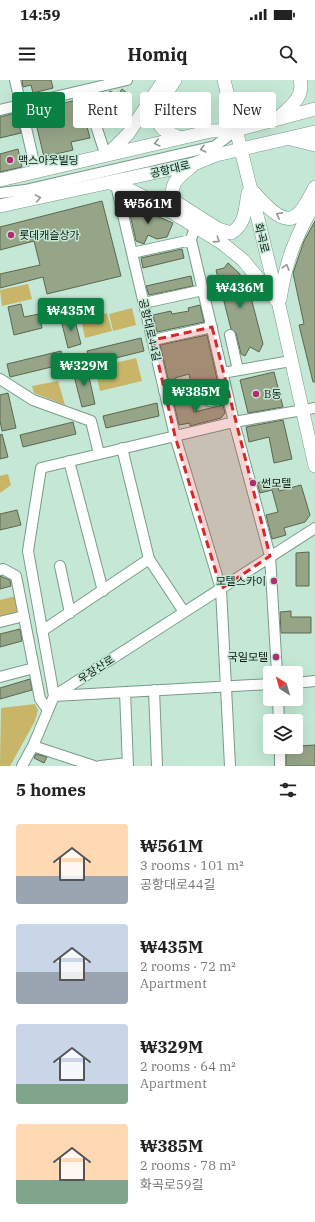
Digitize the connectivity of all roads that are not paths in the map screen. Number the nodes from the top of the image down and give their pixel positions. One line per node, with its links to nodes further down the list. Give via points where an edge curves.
1 (15, 80): 9 (street)
2 (127, 80): 8 (street)
3 (164, 80): 23 (main road, via 128,134)
4 (175, 80): 19 (main road, via 154,112 158,125)
5 (216, 80): 7 (main road)
6 (300, 80): 14 (main road, via 300,95)
7 (228, 84): 17 (main road, 화곡로)
8 (84, 90): 10 (street); 23 (street)
9 (17, 92)
10 (65, 95)
11 (12, 108): 13 (street)
12 (315, 109): 14 (main road)
13 (0, 110)
14 (276, 119)
15 (25, 128): 25 (street)
16 (243, 128): 17 (main road)
17 (236, 130): 19 (main road, via 211,130); 22 (main road, 화곡로); 30 (street, one-way to 30, via 215,146 25,190)
18 (311, 132): 20 (main road, 공항대로)
19 (180, 138): 23 (main road, one-way to 23)
20 (287, 138): 21 (main road); 22 (main road, 공항대로)
21 (315, 145)
22 (240, 150): 24 (main road, 공항대로, via 216,155); 28 (main road, 화곡로)
23 (106, 156): 25 (main road)
24 (194, 164): 27 (main road, 공항대로); 28 (main road, via 173,185 171,193 174,201 218,229 231,233 238,229 243,220)
25 (36, 171): 26 (main road)
26 (0, 180)
27 (112, 184): 32 (main road, 공항대로, one-way to 27); 33 (main road, via 162,206); 35 (street, 공항대로44길)
28 (249, 187): 29 (main road, one-way to 28, via 298,215 290,219 280,217); 38 (main road, 화곡로)
29 (315, 187)
30 (0, 193)
31 (315, 205): 38 (main road, one-way to 31, via 285,268 292,248)
32 (0, 206)
33 (195, 226): 34 (street); 38 (main road, one-way to 38, via 243,260)
34 (191, 240): 35 (street); 36 (street)
35 (132, 253): 37 (street, 공항대로44길)
36 (203, 290): 37 (street); 39 (street)
37 (144, 303): 41 (street, 공항대로44길)
38 (279, 305): 42 (main road, 화곡로)
39 (212, 327): 41 (street); 44 (street)
40 (230, 335): 43 (street)
41 (152, 340): 47 (street, 공항대로44길)
42 (291, 361): 43 (street); 51 (main road, 화곡로)
43 (238, 370): 44 (street)
44 (222, 373): 48 (street)
45 (0, 379): 55 (street, via 33,400 92,421)
46 (179, 387): 47 (street)
47 (164, 391): 53 (street, 공항대로44길)
48 (228, 397): 49 (street); 52 (street)
49 (209, 402)
50 (315, 408): 51 (street)
51 (302, 411): 52 (street); 57 (main road, 화곡로)
52 (234, 422): 53 (street); 59 (street)
53 (175, 436): 54 (street); 63 (street, 공항대로44길)
54 (122, 448): 55 (street); 60 (street)
55 (99, 454): 56 (street)
56 (69, 461): 64 (street); 68 (street, via 41,468 28,551)
57 (315, 466)
58 (315, 528): 59 (street, 우장산로)
59 (270, 556): 63 (street, 우장산로); 71 (street)
60 (149, 559): 64 (street); 65 (street)
61 (60, 566): 66 (street)
62 (0, 570): 67 (street, via 16,576)
63 (221, 589): 65 (street, 우장산로); 77 (street, 공항대로44길)
64 (103, 591): 66 (street)
65 (184, 612): 80 (street, 우장산로)
66 (70, 613): 70 (street)
67 (26, 619): 68 (street); 69 (street); 72 (street)
68 (40, 619): 70 (street)
69 (0, 622)
70 (42, 631): 80 (street)
71 (277, 666)
72 (34, 668): 73 (street); 81 (street, via 40,699)
73 (0, 677)
74 (303, 682): 75 (street)
75 (315, 682)
76 (263, 684): 77 (street)
77 (227, 686): 78 (street); 89 (street, 공항대로44길)
78 (154, 690): 79 (street); 88 (street)
79 (125, 692): 80 (street); 84 (street)
80 (54, 696): 81 (street)
81 (48, 710): 82 (street)
82 (33, 746): 85 (street); 86 (street)
83 (280, 754): 90 (street)
84 (128, 764): 87 (street)
85 (22, 766)
86 (94, 766)
87 (100, 766)
88 (158, 766)
89 (230, 766)
90 (280, 766)

